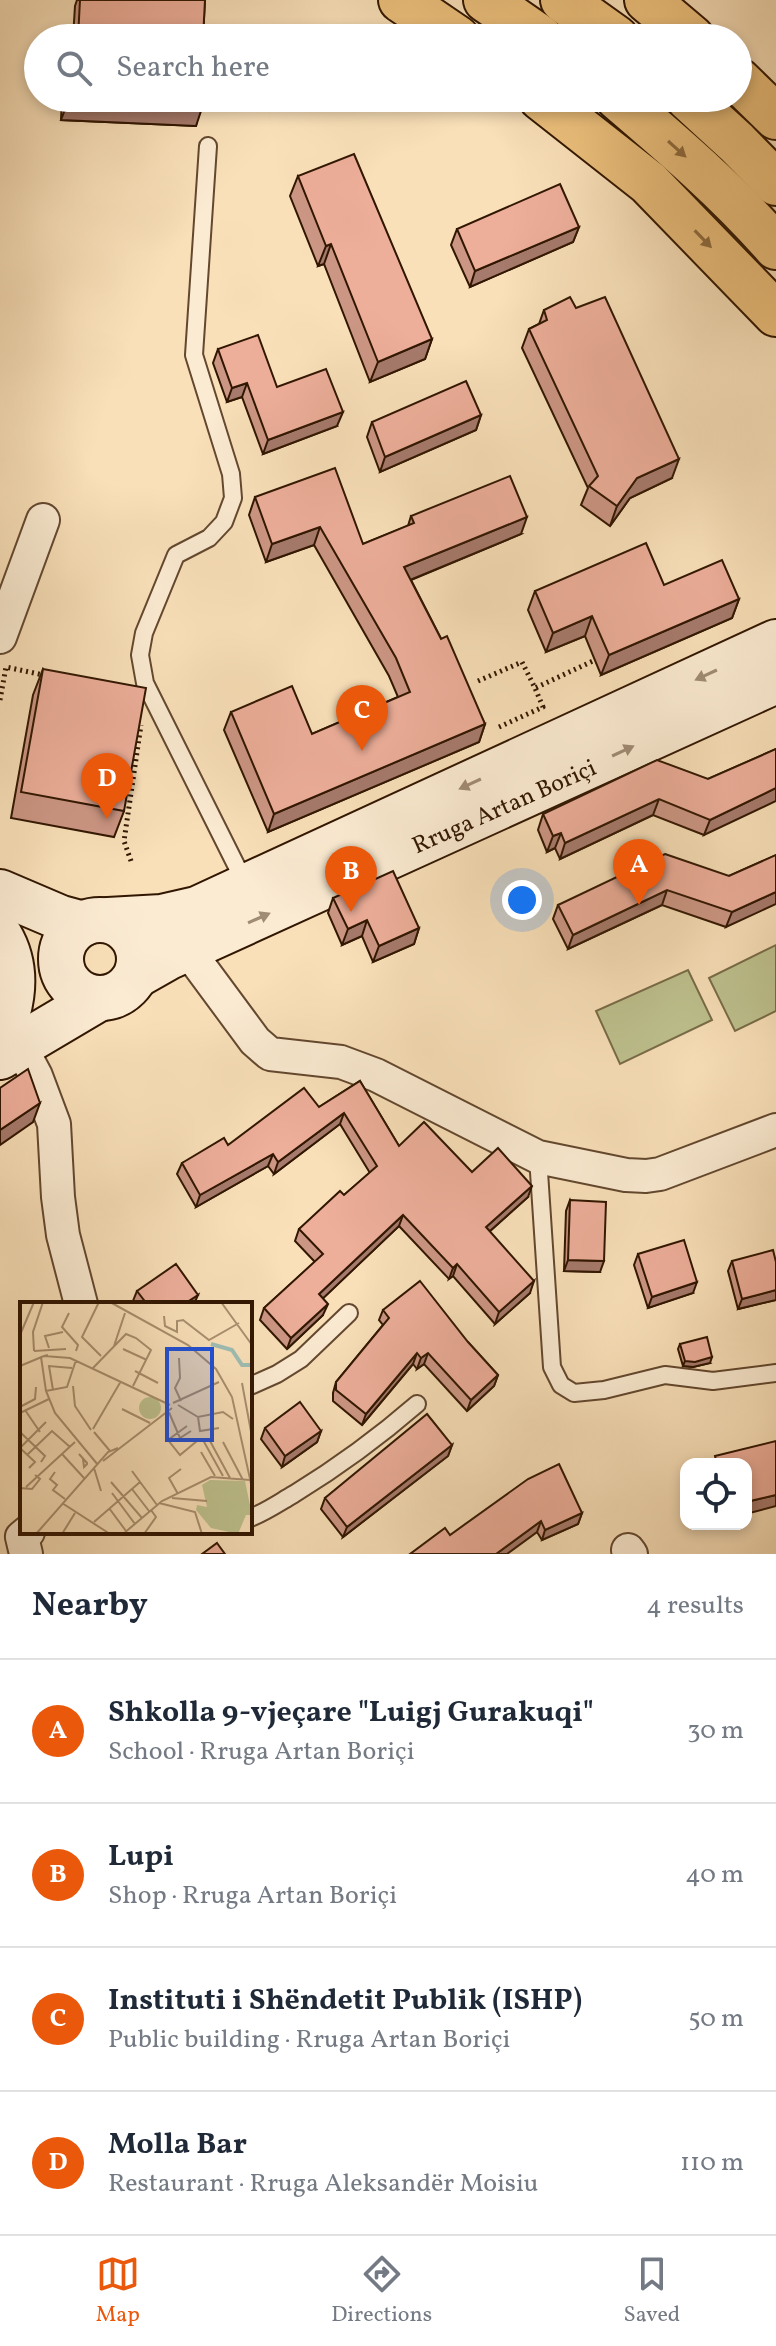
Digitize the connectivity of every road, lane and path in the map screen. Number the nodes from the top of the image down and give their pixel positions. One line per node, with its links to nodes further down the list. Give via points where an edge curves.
1 (401, 0): 5 (highway)
2 (486, 0): 6 (highway)
3 (563, 0): 7 (highway)
4 (647, 0): 8 (highway)
5 (436, 24)
6 (521, 24)
7 (596, 24)
8 (675, 24)
9 (752, 94): 13 (highway)
10 (559, 112): 17 (highway, one-way to 17, via 649,183)
11 (634, 112): 16 (highway, one-way to 16)
12 (703, 112): 15 (highway)
13 (776, 117)
14 (208, 146): 30 (lane, via 194,355 231,474 233,498 224,522 209,538 176,555 140,655 145,683)
15 (776, 183)
16 (776, 247)
17 (776, 314)
18 (43, 520): 19 (street)
19 (0, 637)
20 (776, 642): 30 (main road, Rruga Artan Boriçi, one-way to 30)
21 (595, 660): 25 (path)
22 (52, 677): 26 (path, via 6,667)
23 (478, 681): 25 (path, via 522,662)
24 (776, 681): 35 (main road, Rruga Artan Boriçi, one-way to 24)
25 (535, 688): 28 (path, via 543,707)
26 (0, 700)
27 (144, 710): 29 (path, via 124,841)
28 (499, 727)
29 (131, 861)
30 (257, 881): 34 (main road, Rruga Artan Boriçi, via 179,914)
31 (0, 892): 34 (main road, via 61,918)
32 (0, 921): 34 (main road, via 36,937)
33 (0, 936): 38 (main road, via 13,978)
34 (78, 942): 36 (main road, via 120,925 137,943); 37 (main road, via 69,984); 38 (main road)
35 (187, 949): 36 (main road, Rruga Artan Boriçi); 40 (street, via 270,1054 341,1062 376,1075)
36 (137, 975): 37 (main road, via 114,997)
37 (98, 999): 38 (main road)
38 (6, 1045): 41 (street, via 36,1076 54,1124 63,1235)
39 (776, 1130): 40 (street, via 646,1176)
40 (538, 1157): 43 (lane, via 552,1367 561,1385 574,1393 665,1375 713,1381)
41 (80, 1302)
42 (349, 1313): 44 (lane, via 301,1359)
43 (776, 1373)
44 (252, 1385)
45 (417, 1404): 46 (lane, via 362,1449)
46 (252, 1517)
47 (26, 1534): 48 (street)
48 (26, 1554)

